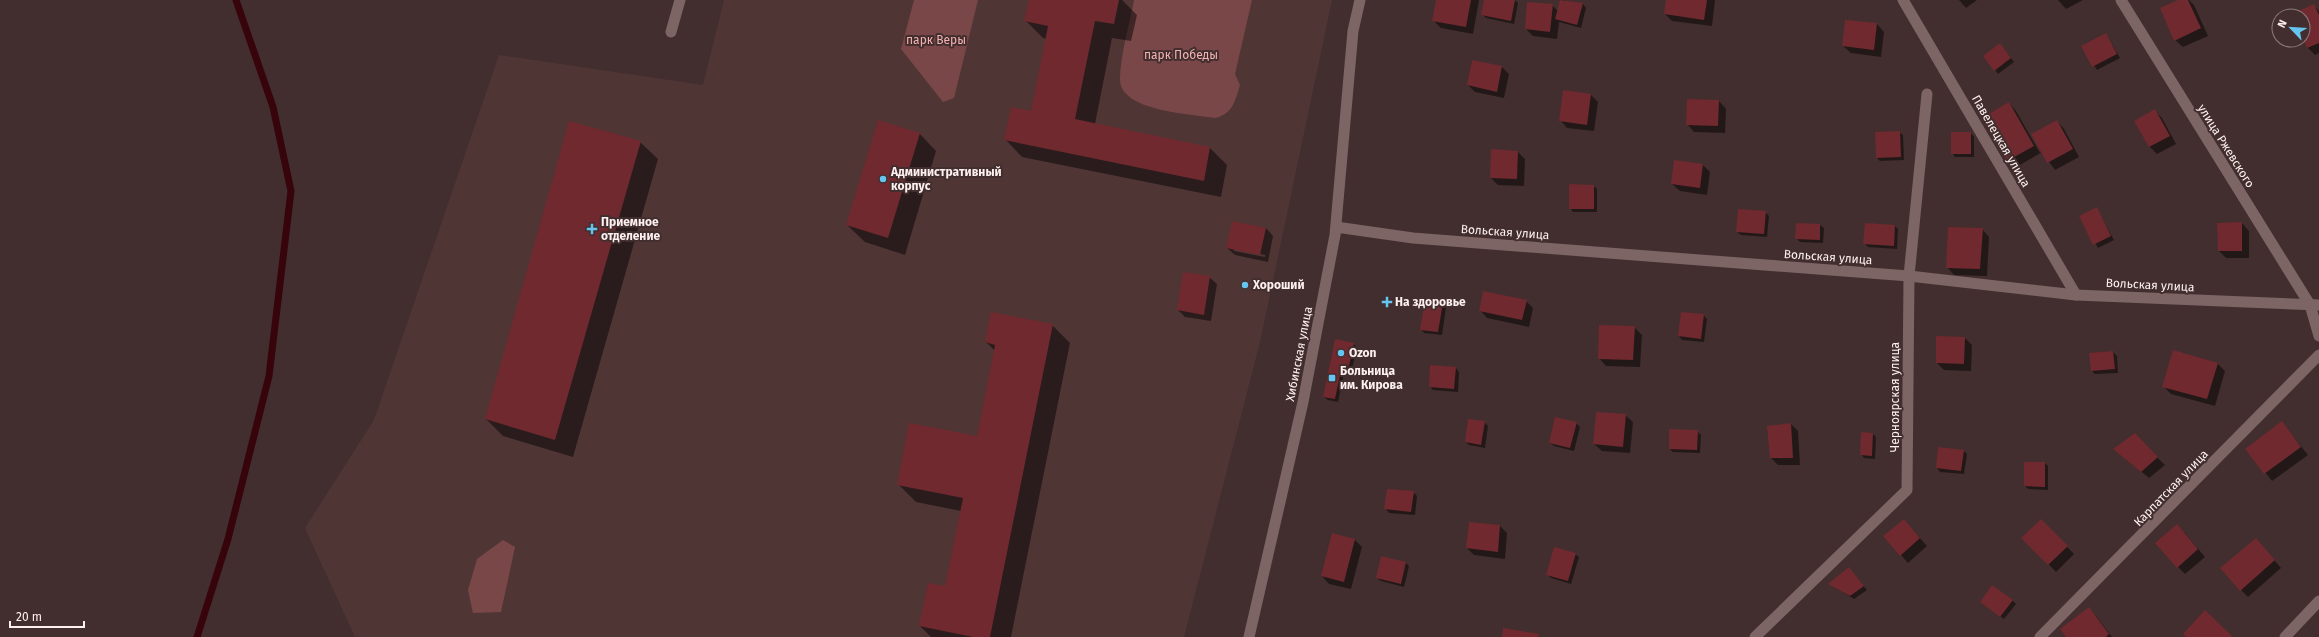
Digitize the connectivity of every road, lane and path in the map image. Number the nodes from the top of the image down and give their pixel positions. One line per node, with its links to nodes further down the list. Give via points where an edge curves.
1 (680, 0): 5 (street)
2 (1360, 0): 7 (street, Хибинская улица, via 1353,31)
3 (1903, 0): 9 (street, Павелецкая улица)
4 (2121, 0): 10 (street, улица Ржевского)
5 (671, 32)
6 (1927, 94): 8 (street, Черноярская улица)
7 (1336, 226): 8 (street, Вольская улица, via 1413,238); 14 (street, Хибинская улица, via 1303,402)
8 (1909, 276): 9 (street, Вольская улица); 15 (street, Черноярская улица, via 1907,490)
9 (2076, 295): 10 (street, Вольская улица)
10 (2314, 305): 11 (street)
11 (2319, 336)
12 (2319, 355): 16 (street, Карпатская улица)
13 (2319, 601): 17 (street)
14 (1249, 637)
15 (1755, 637)
16 (2040, 637)
17 (2285, 637)

